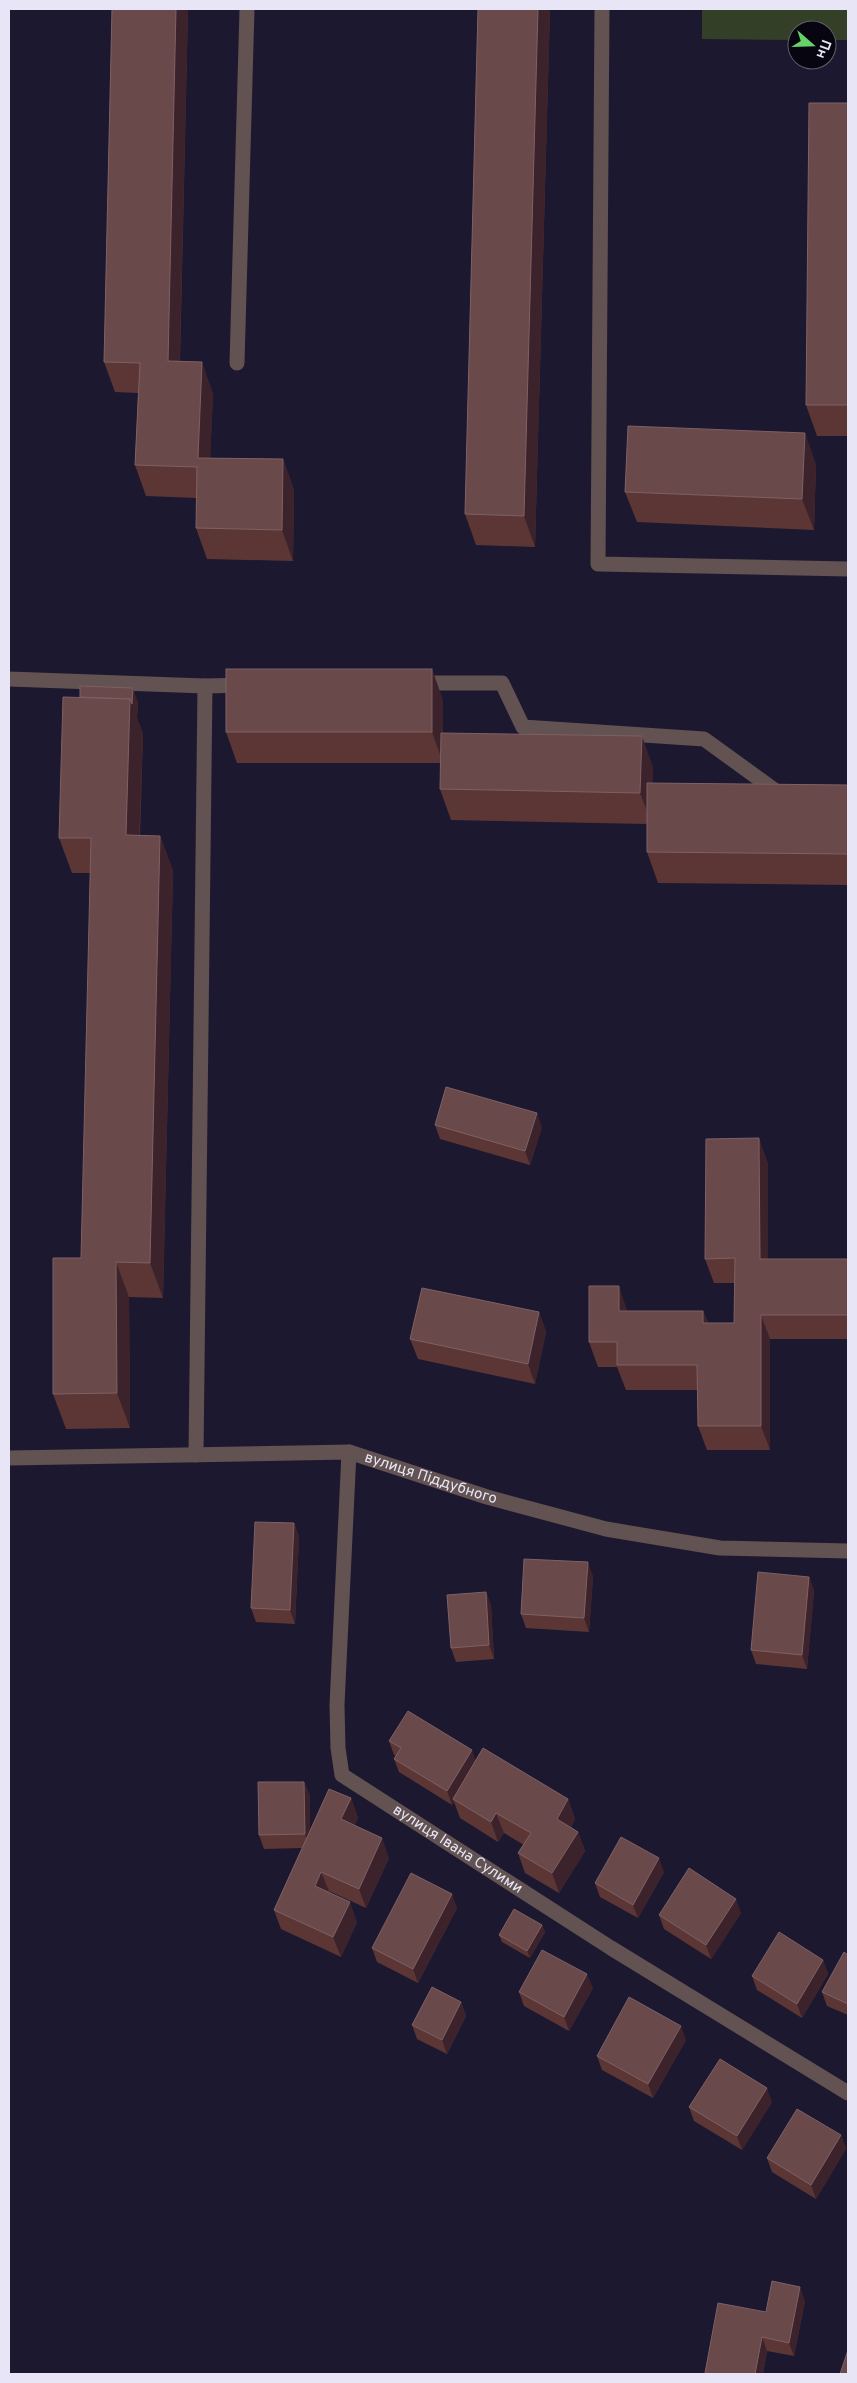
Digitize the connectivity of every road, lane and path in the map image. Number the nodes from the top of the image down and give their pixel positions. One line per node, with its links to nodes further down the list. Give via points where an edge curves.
1 (247, 9): 3 (street)
2 (602, 9): 4 (street, via 598,564)
3 (237, 363)
4 (848, 569)
5 (9, 679): 8 (street)
6 (403, 684): 9 (street, via 502,683 523,727 704,740 780,794)
7 (264, 685): 8 (street)
8 (205, 686): 11 (street)
9 (799, 794)
10 (349, 1452): 11 (street, вулиця Піддубного); 13 (street, вулиця Піддубного, via 487,1497 606,1528 720,1548); 14 (street, вулиця Івана Сулими, via 337,1705 342,1775 611,1948)
11 (196, 1455): 12 (street, вулиця Піддубного)
12 (9, 1458)
13 (848, 1551)
14 (848, 2093)

